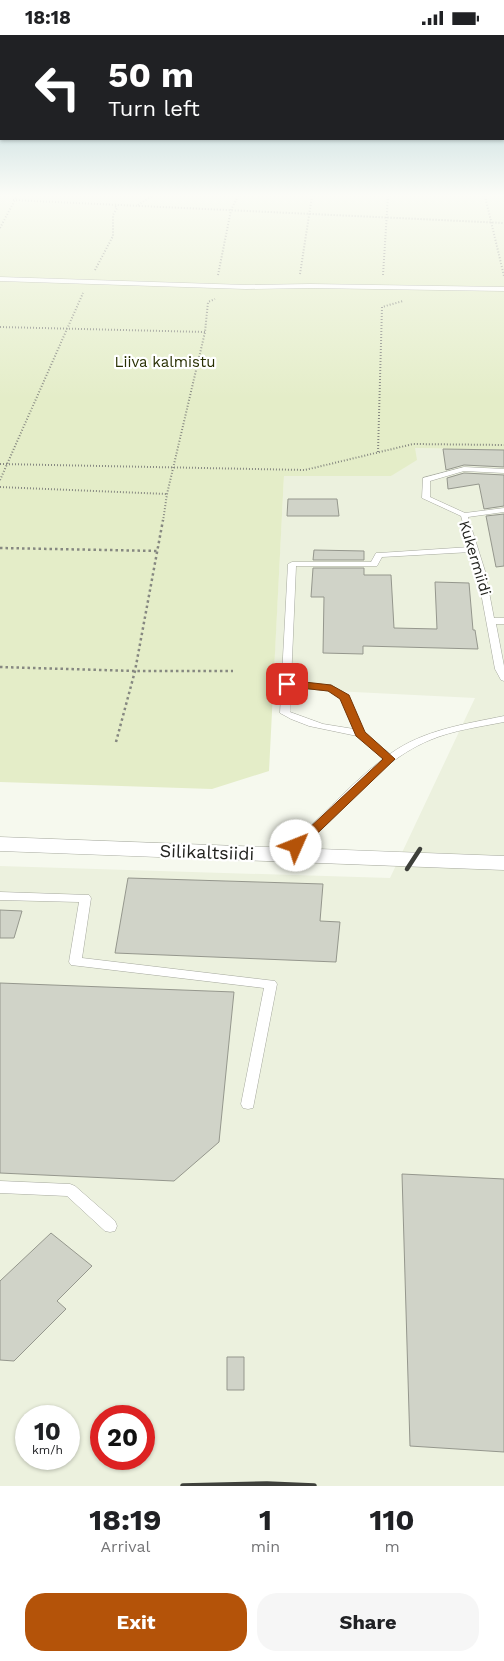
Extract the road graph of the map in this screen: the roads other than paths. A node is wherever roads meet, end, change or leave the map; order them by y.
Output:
1 (0, 279) edge
2 (504, 289) edge
3 (504, 471) edge
4 (504, 511) edge
5 (464, 515) junction
6 (474, 549) junction
7 (492, 621) junction
8 (504, 621) edge
9 (504, 678) edge
10 (287, 684) junction
11 (504, 719) edge
12 (360, 733) junction
13 (390, 759) junction
14 (0, 845) edge
15 (283, 855) junction
16 (504, 863) edge
17 (0, 896) edge
18 (248, 1104) dead end
19 (0, 1187) edge
20 (110, 1226) dead end

1 - 2 lane
3 - 5 lane, Kukermiidi
4 - 5 lane
5 - 6 lane, Kukermiidi
6 - 7 lane, Kukermiidi
6 - 10 lane
7 - 8 lane
7 - 9 lane, Kukermiidi
10 - 12 lane
10 - 12 lane
11 - 13 lane
12 - 13 lane
13 - 15 lane
14 - 15 street, Silikaltsiidi
15 - 16 street, Silikaltsiidi
17 - 18 lane
19 - 20 lane

